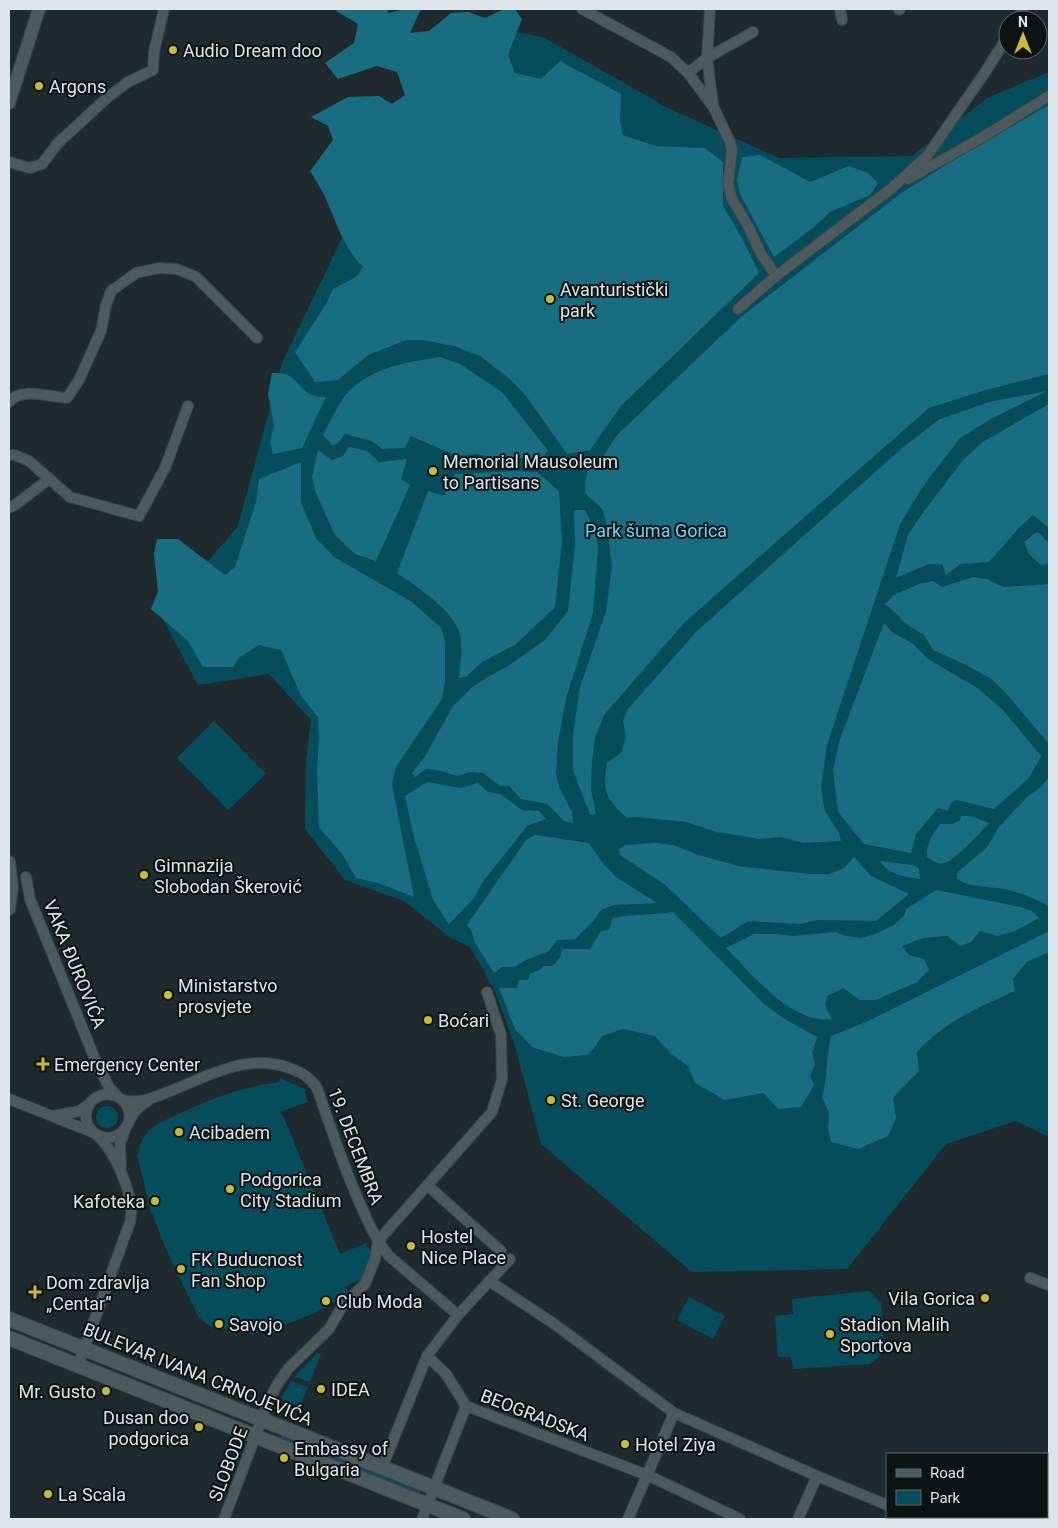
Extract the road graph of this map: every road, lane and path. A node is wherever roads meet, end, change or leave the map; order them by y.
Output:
1 (39, 9) edge
2 (164, 9) edge
3 (582, 9) edge
4 (710, 9) edge
5 (840, 9) edge
6 (842, 20) dead end
7 (753, 32) dead end
8 (998, 52) edge
9 (707, 58) junction
10 (688, 72) junction
11 (1049, 96) edge
12 (9, 103) edge
13 (714, 108) junction
14 (9, 162) edge
15 (892, 188) junction
16 (776, 276) junction
17 (738, 309) dead end
18 (257, 338) dead end
19 (9, 402) edge
20 (188, 406) dead end
21 (9, 455) edge
22 (49, 479) junction
23 (9, 508) edge
24 (9, 862) edge
25 (26, 877) dead end
26 (9, 909) edge
27 (488, 992) dead end
28 (97, 1064) junction
29 (154, 1098) junction
30 (121, 1099) junction
31 (9, 1100) edge
32 (93, 1101) junction
33 (54, 1116) junction
34 (128, 1126) junction
35 (95, 1134) junction
36 (122, 1176) junction
37 (427, 1185) junction
38 (378, 1241) junction
39 (501, 1251) dead end
40 (510, 1259) dead end
41 (1030, 1278) dead end
42 (489, 1281) junction
43 (1049, 1285) edge
44 (458, 1315) junction
45 (9, 1319) edge
46 (9, 1338) edge
47 (84, 1349) junction
48 (427, 1356) junction
49 (78, 1365) junction
50 (466, 1406) junction
51 (674, 1413) junction
52 (262, 1420) junction
53 (256, 1436) junction
54 (382, 1468) junction
55 (647, 1475) junction
56 (816, 1476) junction
57 (434, 1488) junction
58 (428, 1505) junction
59 (886, 1505) edge
60 (224, 1519) edge
61 (422, 1519) edge
62 (464, 1519) edge
63 (512, 1519) edge
64 (628, 1519) edge
65 (740, 1519) edge
66 (798, 1519) edge

1 - 12 street
2 - 14 street
3 - 10 street
4 - 9 street
5 - 6 street
7 - 9 street
8 - 15 street
9 - 10 street
9 - 13 street
10 - 13 street
11 - 15 street
13 - 16 street
15 - 16 street
16 - 17 street
18 - 19 street
20 - 22 street
21 - 22 street
22 - 23 street
24 - 26 street
25 - 28 street, VAKA ĐUROVIĆA
27 - 37 street, 19. DECEMBRA
28 - 30 street
28 - 32 street
29 - 30 street, 19. DECEMBRA
29 - 34 street, 19. DECEMBRA
29 - 38 street, 19. DECEMBRA
30 - 32 street
30 - 34 street
31 - 33 street
32 - 33 street
32 - 35 street
33 - 35 street
34 - 35 street
34 - 36 street
35 - 36 street
36 - 47 street
37 - 38 street, 19. DECEMBRA
37 - 39 street
38 - 44 street, 19. DECEMBRA
38 - 52 street, 19. DECEMBRA
40 - 42 street
41 - 43 street
42 - 44 street
42 - 51 street
44 - 48 street
45 - 47 main road, BULEVAR IVANA CRNOJEVIĆA
46 - 49 main road, BULEVAR IVANA CRNOJEVIĆA
47 - 49 street
47 - 52 main road, BULEVAR IVANA CRNOJEVIĆA
48 - 50 street
48 - 54 street
49 - 53 main road, BULEVAR IVANA CRNOJEVIĆA
50 - 55 street, BEOGRADSKA
50 - 57 street, BEOGRADSKA
51 - 55 street
51 - 56 street
52 - 53 street, SLOBODE
52 - 54 main road, BULEVAR IVANA CRNOJEVIĆA
53 - 58 main road, BULEVAR IVANA CRNOJEVIĆA
53 - 60 street, SLOBODE
54 - 57 main road, BULEVAR IVANA CRNOJEVIĆA
55 - 64 street
55 - 65 street, BEOGRADSKA
56 - 59 street
56 - 66 street
57 - 58 street, BEOGRADSKA
57 - 63 main road, BULEVAR IVANA CRNOJEVIĆA
58 - 61 street, BEOGRADSKA
58 - 62 main road, BULEVAR IVANA CRNOJEVIĆA

